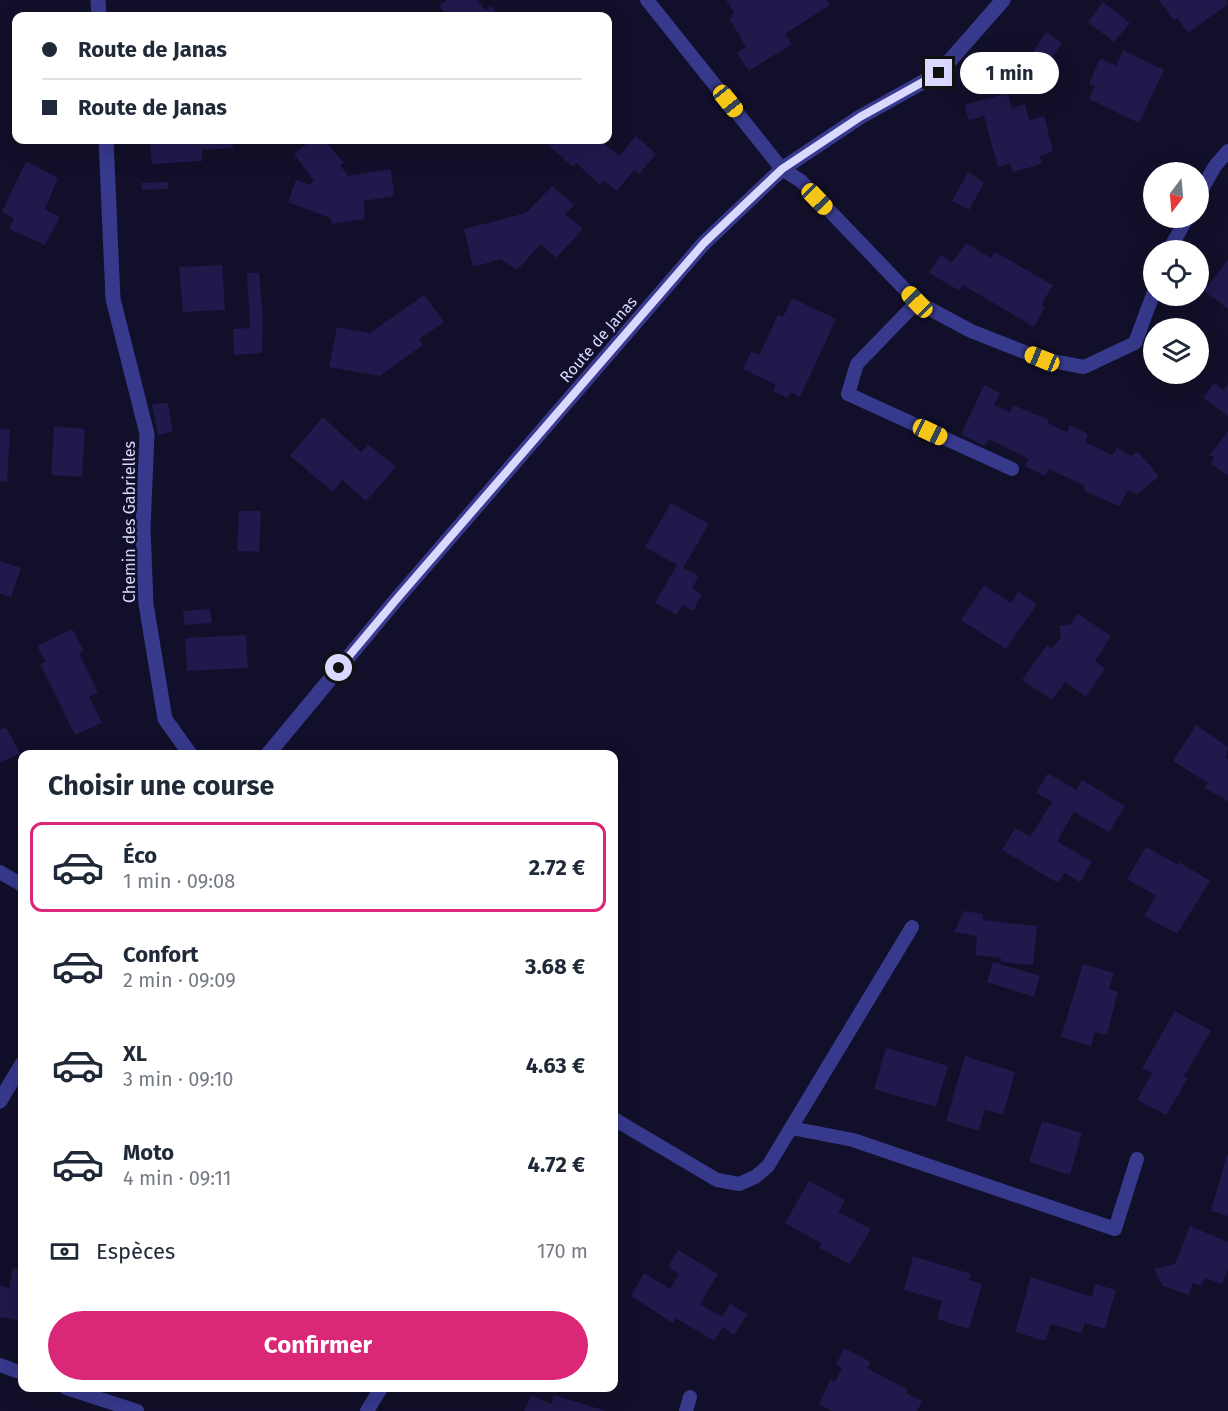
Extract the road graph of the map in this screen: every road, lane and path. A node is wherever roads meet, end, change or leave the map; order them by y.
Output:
1 (647, 0) edge
2 (1003, 0) edge
3 (106, 144) edge
4 (1228, 150) edge
5 (782, 169) junction
6 (1209, 177) edge
7 (917, 302) junction
8 (1149, 306) edge
9 (1012, 470) dead end
10 (187, 750) edge
11 (271, 750) edge
12 (0, 872) edge
13 (18, 883) edge
14 (912, 927) dead end
15 (18, 1071) edge
16 (0, 1101) edge
17 (618, 1121) edge
18 (791, 1128) junction
19 (1137, 1159) dead end
20 (0, 1365) edge
21 (18, 1372) edge
22 (78, 1392) edge
23 (379, 1392) edge
24 (690, 1397) dead end
25 (136, 1411) edge
26 (367, 1411) edge
27 (686, 1411) edge

1 - 5 lane
2 - 5 street, Route de Janas
3 - 10 street, Chemin des Gabrielles
4 - 6 lane
5 - 7 lane
5 - 11 street, Route de Janas
7 - 8 lane
7 - 9 lane
12 - 13 lane
14 - 18 lane
15 - 16 street
17 - 18 lane
18 - 19 lane
20 - 21 lane
22 - 25 lane
23 - 26 lane
24 - 27 lane

